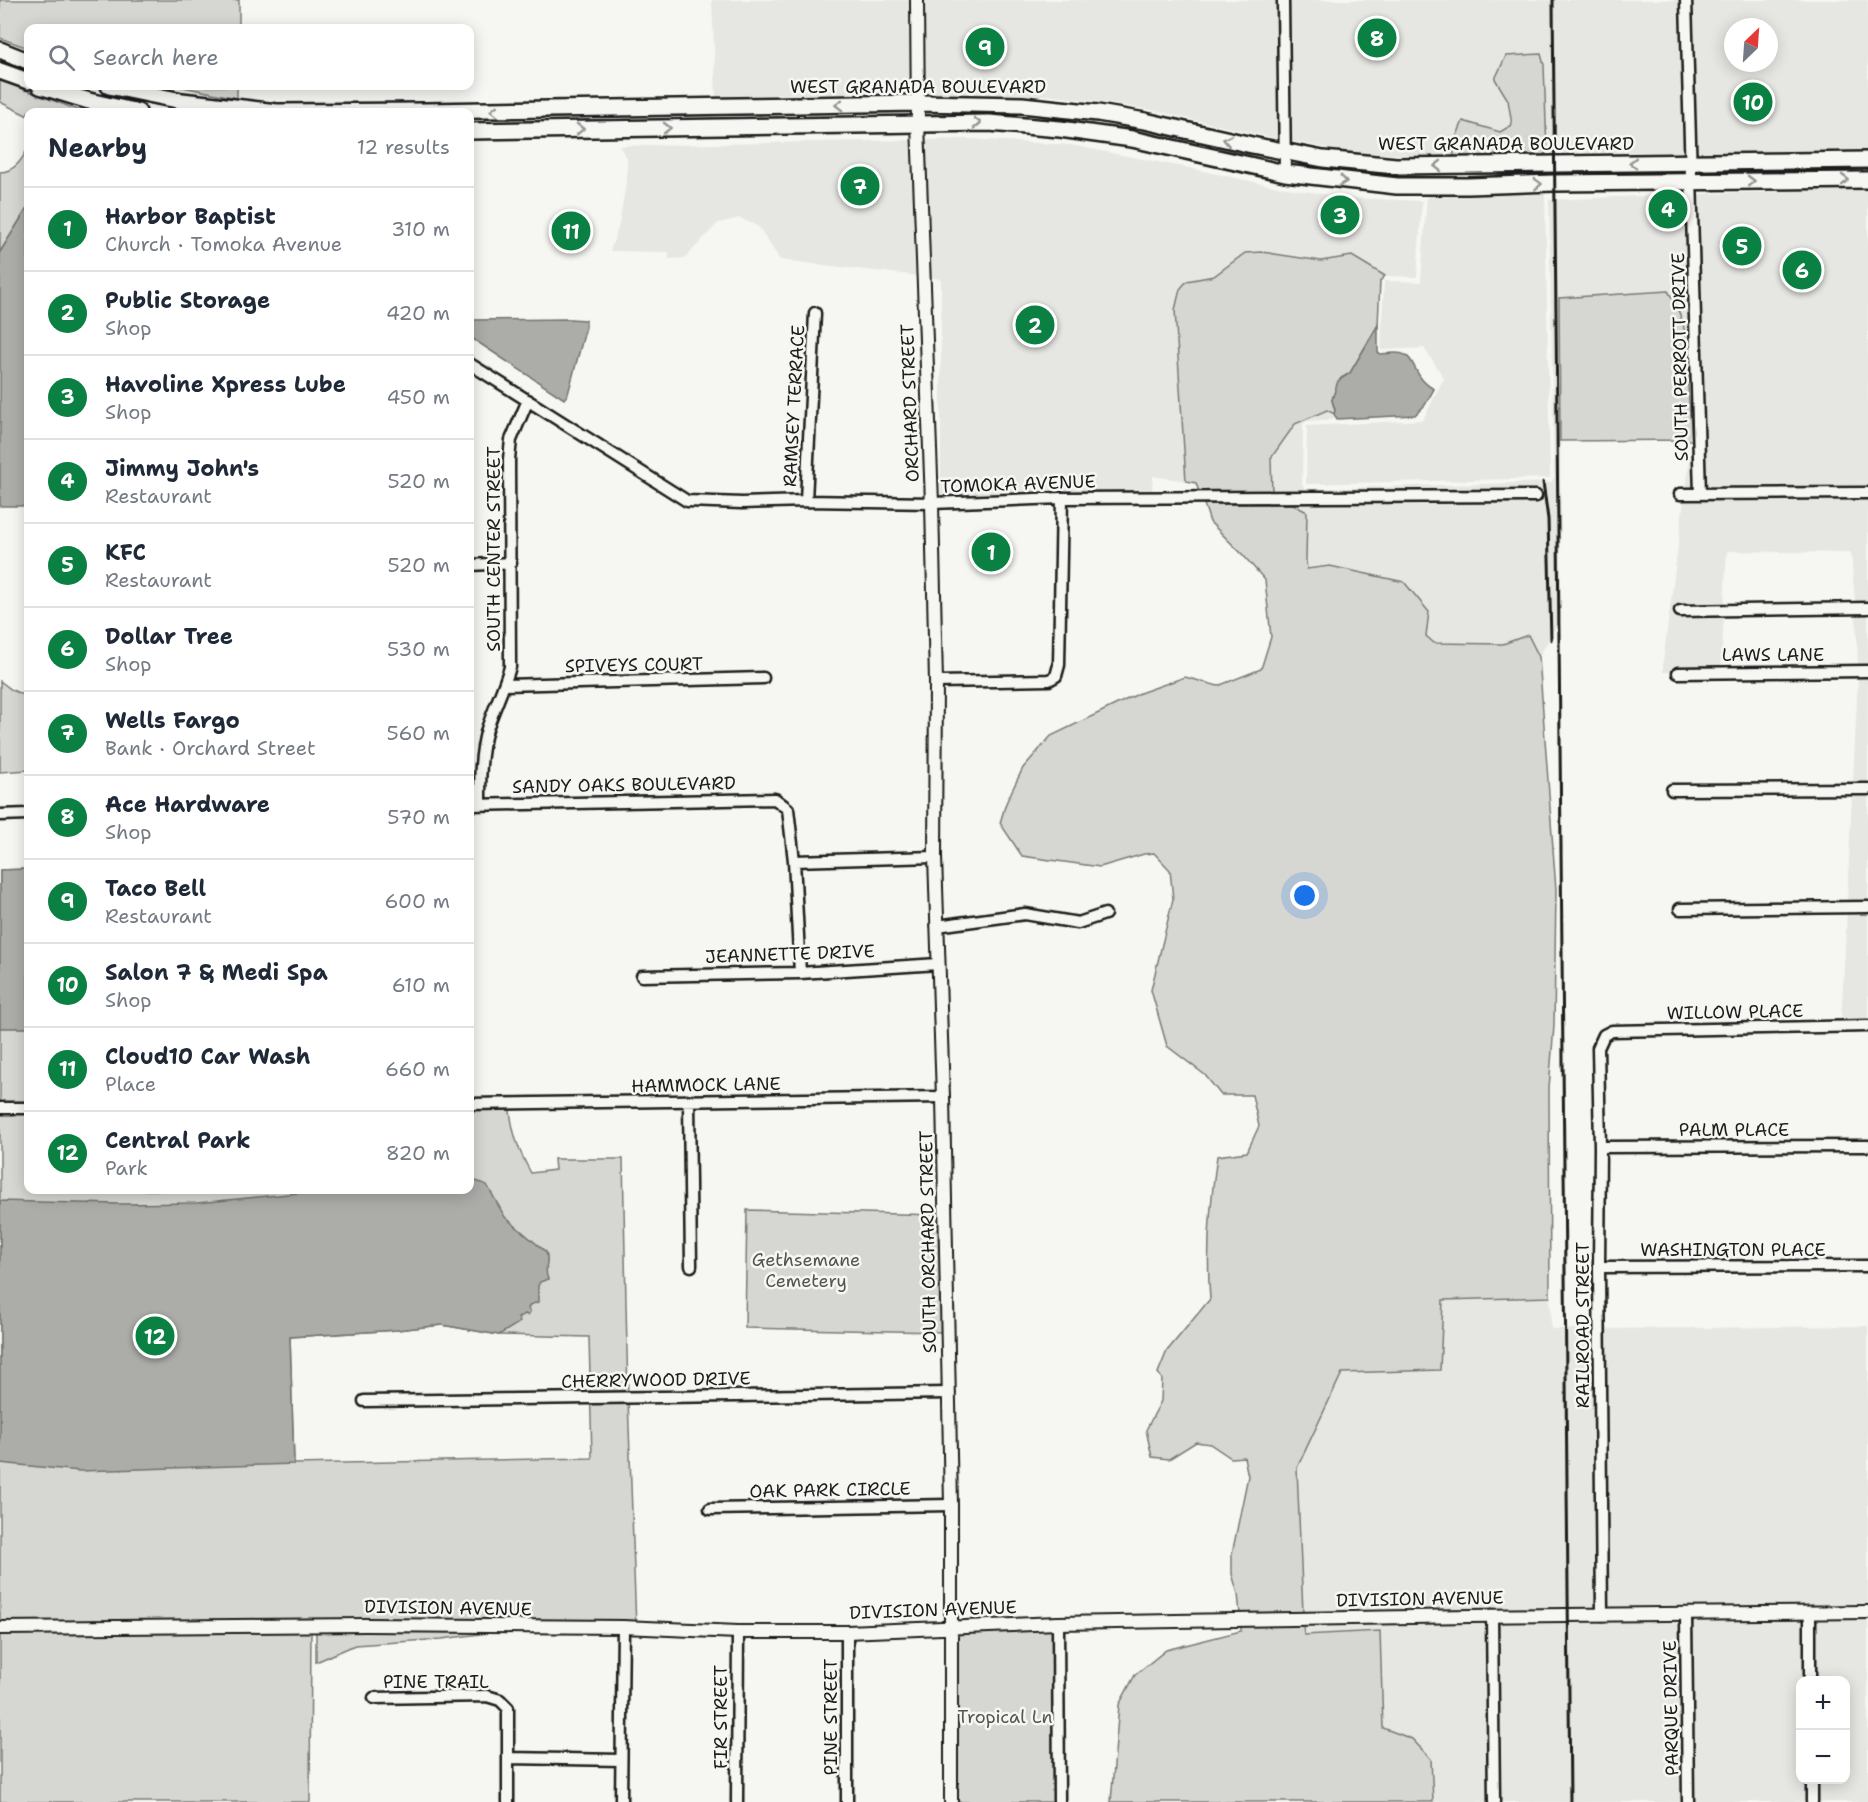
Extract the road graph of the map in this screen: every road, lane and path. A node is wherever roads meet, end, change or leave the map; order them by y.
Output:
1 (917, 0) edge
2 (1283, 0) edge
3 (1686, 0) edge
4 (0, 50) edge
5 (24, 59) edge
6 (0, 71) edge
7 (24, 80) edge
8 (53, 90) edge
9 (128, 90) edge
10 (918, 103) junction
11 (120, 108) edge
12 (215, 108) edge
13 (607, 109) junction
14 (474, 110) edge
15 (1145, 121) junction
16 (918, 124) junction
17 (608, 129) junction
18 (474, 131) edge
19 (1101, 134) junction
20 (1285, 152) junction
21 (1868, 160) edge
22 (1692, 162) junction
23 (1467, 166) junction
24 (1285, 173) junction
25 (1868, 180) edge
26 (1692, 182) junction
27 (1468, 186) junction
28 (815, 313) dead end
29 (474, 366) edge
30 (528, 400) junction
31 (1868, 493) edge
32 (1680, 495) dead end
33 (1700, 495) junction
34 (1536, 496) dead end
35 (1062, 498) junction
36 (806, 501) junction
37 (932, 503) junction
38 (511, 563) junction
39 (474, 564) edge
40 (1868, 608) edge
41 (1680, 610) dead end
42 (1868, 671) edge
43 (1678, 672) dead end
44 (763, 678) dead end
45 (936, 682) junction
46 (505, 685) junction
47 (1868, 789) edge
48 (1672, 790) dead end
49 (475, 805) edge
50 (24, 814) edge
51 (0, 815) edge
52 (935, 857) junction
53 (794, 861) junction
54 (1868, 907) edge
55 (1680, 909) dead end
56 (1106, 914) dead end
57 (937, 926) junction
58 (938, 964) junction
59 (800, 973) junction
60 (642, 976) dead end
61 (1868, 1026) edge
62 (1604, 1035) joint
63 (943, 1097) junction
64 (688, 1102) junction
65 (474, 1104) edge
66 (0, 1108) edge
67 (24, 1108) edge
68 (1868, 1146) edge
69 (1600, 1147) junction
70 (691, 1266) dead end
71 (1868, 1266) edge
72 (1599, 1268) junction
73 (949, 1393) junction
74 (364, 1401) dead end
75 (951, 1505) junction
76 (710, 1509) dead end
77 (1868, 1612) edge
78 (1810, 1613) junction
79 (1686, 1614) junction
80 (1492, 1615) junction
81 (1602, 1616) junction
82 (1058, 1623) junction
83 (951, 1626) junction
84 (622, 1627) junction
85 (0, 1628) edge
86 (738, 1632) junction
87 (848, 1632) junction
88 (1810, 1676) edge
89 (374, 1698) dead end
90 (509, 1758) junction
91 (621, 1760) junction
92 (1812, 1784) edge
93 (508, 1802) edge
94 (621, 1802) edge
95 (737, 1802) edge
96 (847, 1802) edge
97 (951, 1802) edge
98 (1059, 1802) edge
99 (1494, 1802) edge
100 (1688, 1802) edge
101 (1812, 1802) edge

1 - 10 street, ORCHARD STREET
2 - 20 street
3 - 22 street, SOUTH PERROTT DRIVE
4 - 5 main road
6 - 7 main road
8 - 11 main road
9 - 12 main road, WEST GRANADA BOULEVARD
10 -> 13 main road, WEST GRANADA BOULEVARD
10 - 15 main road, WEST GRANADA BOULEVARD
10 - 16 street, ORCHARD STREET
13 -> 14 main road, WEST GRANADA BOULEVARD
13 - 17 street
15 - 19 main road
20 -> 15 main road, WEST GRANADA BOULEVARD
17 -> 16 main road, WEST GRANADA BOULEVARD
16 -> 19 main road, WEST GRANADA BOULEVARD
16 - 37 street, ORCHARD STREET
18 -> 17 main road, WEST GRANADA BOULEVARD
19 - 24 main road, WEST GRANADA BOULEVARD
23 -> 20 main road, WEST GRANADA BOULEVARD
20 - 24 street
21 - 22 main road, WEST GRANADA BOULEVARD
22 -> 23 main road, WEST GRANADA BOULEVARD
22 - 26 street, SOUTH PERROTT DRIVE
23 - 27 street
24 -> 27 main road, WEST GRANADA BOULEVARD
26 -> 25 main road, WEST GRANADA BOULEVARD
27 -> 26 main road, WEST GRANADA BOULEVARD
26 - 33 street, SOUTH PERROTT DRIVE
28 - 36 street, RAMSEY TERRACE
29 - 30 street, TOMOKA AVENUE
30 - 36 street, TOMOKA AVENUE
30 - 38 street, SOUTH CENTER STREET
31 - 33 street
32 - 33 street
34 - 35 street, TOMOKA AVENUE
35 - 37 street, TOMOKA AVENUE
35 - 45 street
36 - 37 street, TOMOKA AVENUE
37 - 45 street, ORCHARD STREET
38 - 39 street
38 - 46 street, SOUTH CENTER STREET
40 - 41 street
42 - 43 street, LAWS LANE
44 - 46 street, SPIVEYS COURT
45 - 52 street, SOUTH ORCHARD STREET
46 - 49 street, SOUTH CENTER STREET
47 - 48 street
49 - 53 street, SANDY OAKS BOULEVARD
50 - 51 street
52 - 53 street
52 - 57 street, SOUTH ORCHARD STREET
53 - 59 street
54 - 55 street
56 - 57 street
57 - 58 street, SOUTH ORCHARD STREET
58 - 59 street, JEANNETTE DRIVE
58 - 63 street, SOUTH ORCHARD STREET
59 - 60 street, JEANNETTE DRIVE
61 - 62 street, WILLOW PLACE
62 - 69 street, RAILROAD STREET
63 - 64 street, HAMMOCK LANE
63 - 73 street, SOUTH ORCHARD STREET
64 - 65 street, HAMMOCK LANE
64 - 70 street
66 - 67 street
68 - 69 street, PALM PLACE
69 - 72 street, RAILROAD STREET
71 - 72 street, WASHINGTON PLACE
72 - 81 street, RAILROAD STREET
73 - 74 street, CHERRYWOOD DRIVE
73 - 75 street, SOUTH ORCHARD STREET
75 - 76 street, OAK PARK CIRCLE
75 - 83 street, SOUTH ORCHARD STREET
77 - 78 street, DIVISION AVENUE
78 - 79 street, DIVISION AVENUE
78 - 88 street
79 - 81 street, DIVISION AVENUE
79 - 100 street, PARQUE DRIVE
80 - 81 street, DIVISION AVENUE
80 - 82 street, DIVISION AVENUE
80 - 99 street
82 - 83 street, DIVISION AVENUE
82 - 98 street
83 - 87 street, DIVISION AVENUE
83 - 97 street, SOUTH ORCHARD STREET
84 - 85 street, DIVISION AVENUE
84 - 86 street, DIVISION AVENUE
84 - 91 street
86 - 87 street, DIVISION AVENUE
86 - 95 street, FIR STREET
87 - 96 street, PINE STREET
89 - 90 street, PINE TRAIL
90 - 91 street
90 - 93 street, PINE TRAIL
91 - 94 street
92 - 101 street

